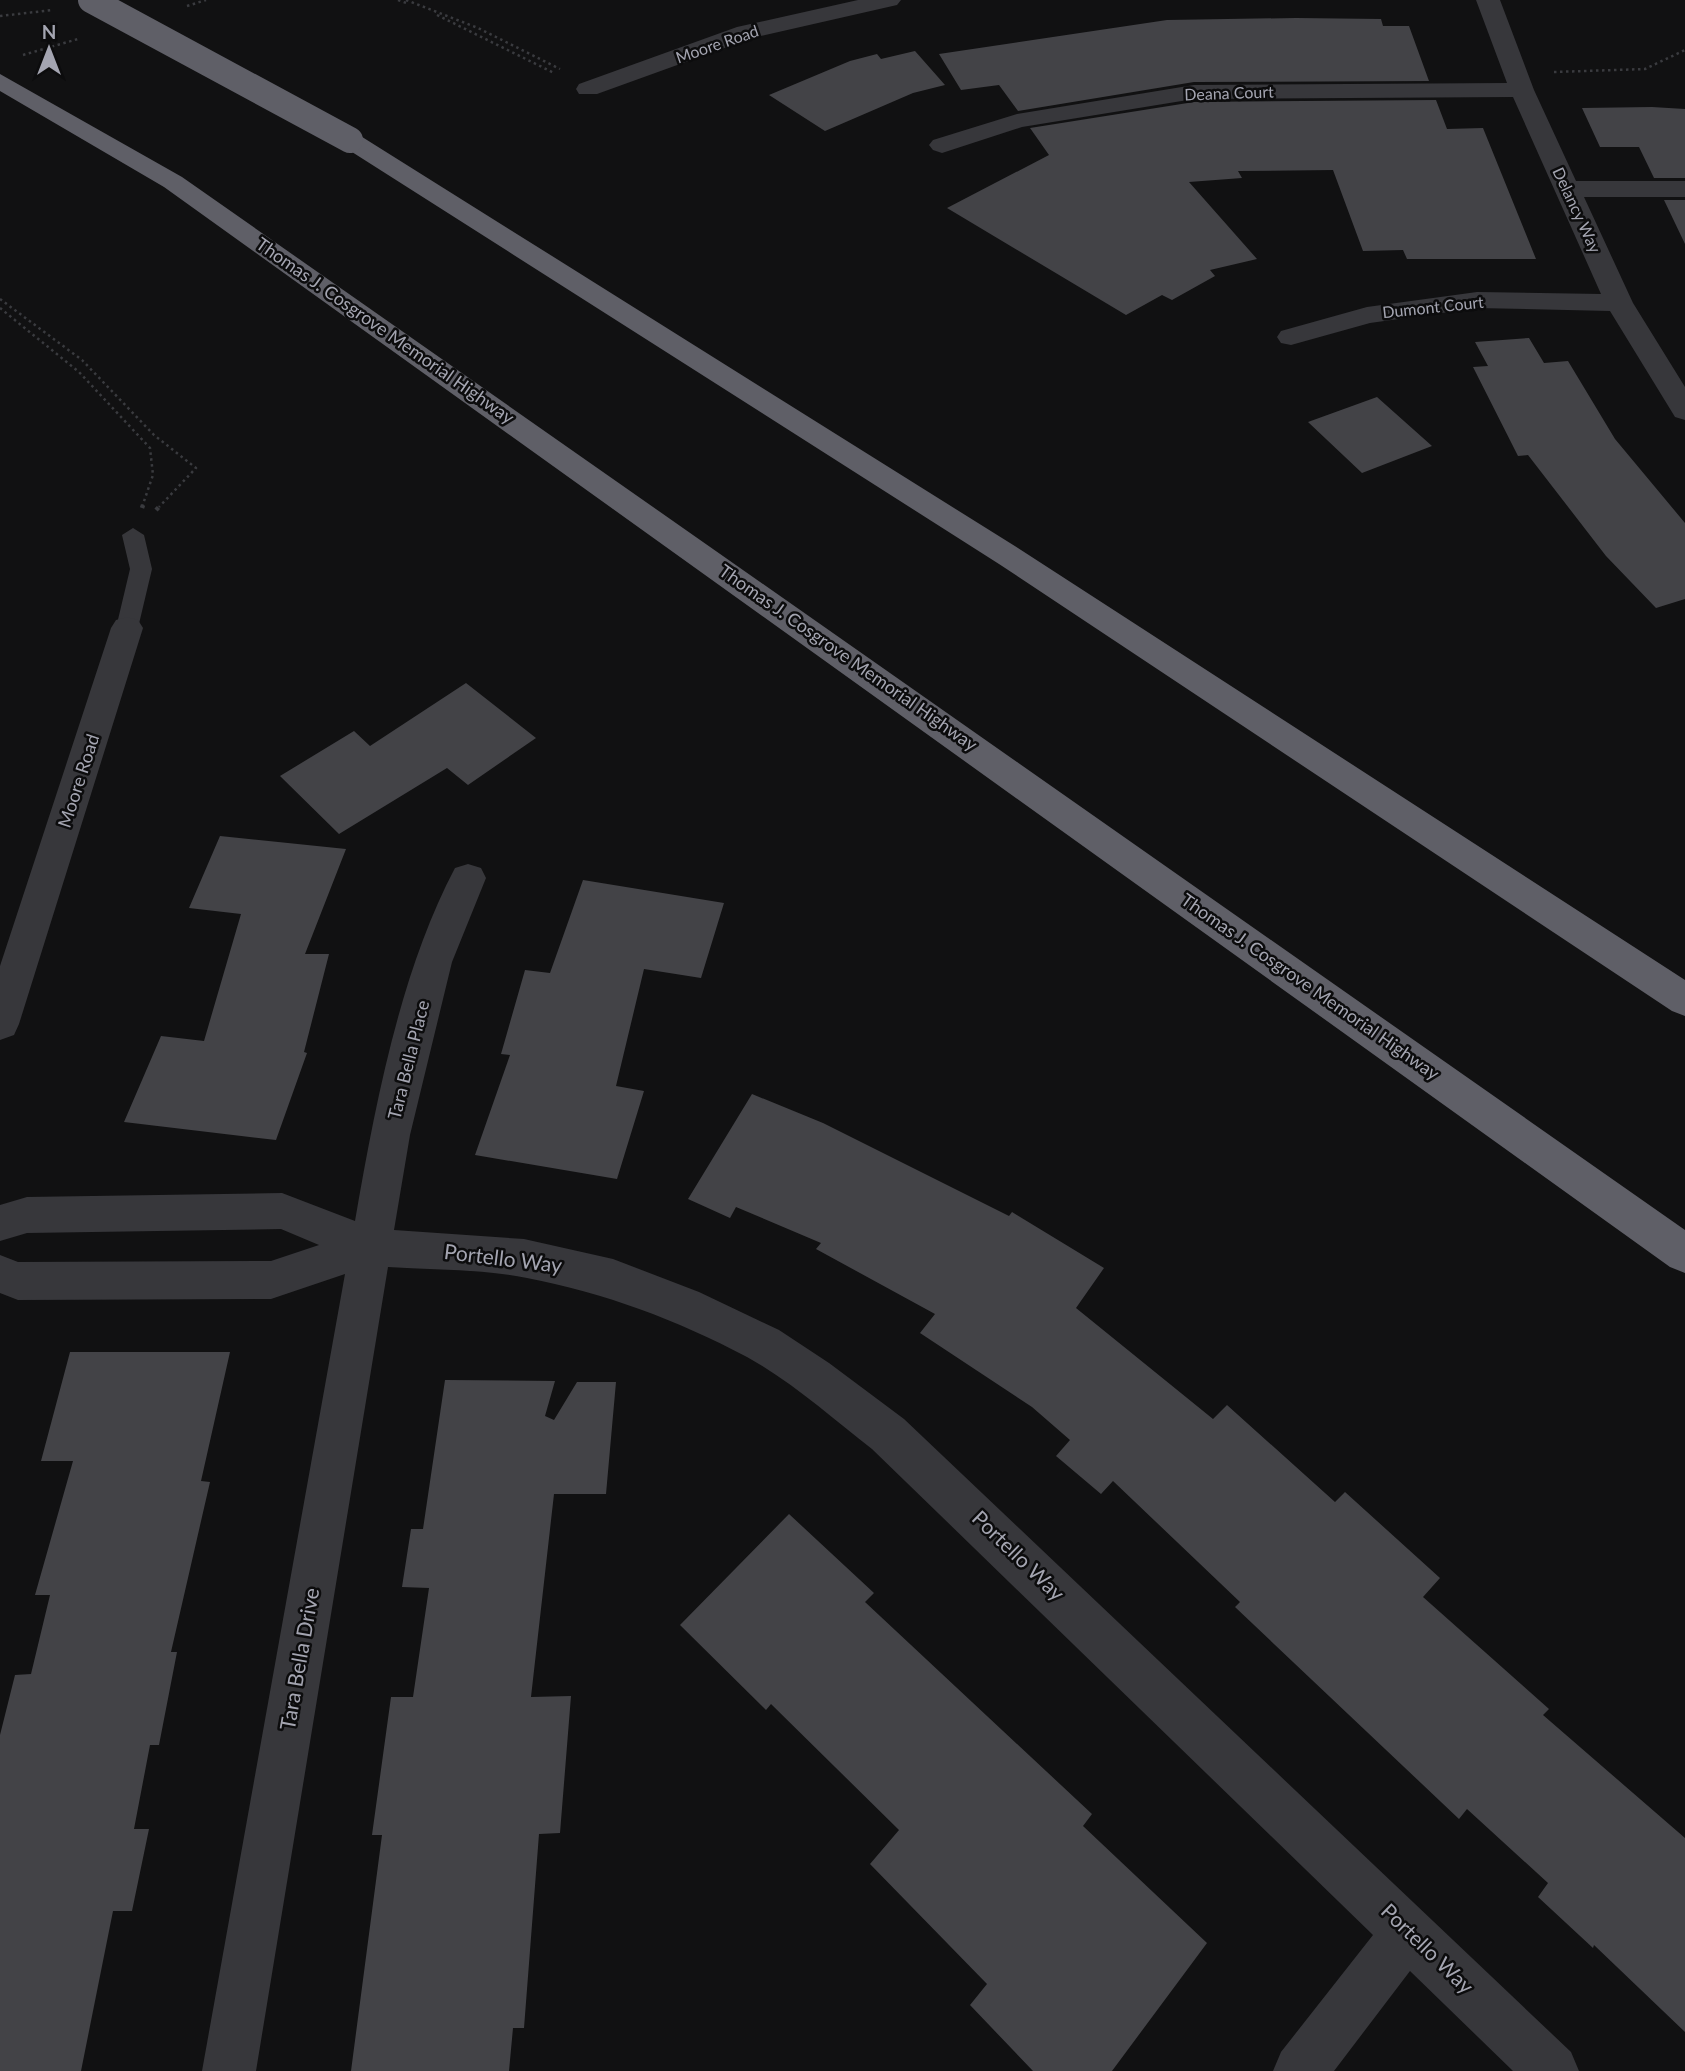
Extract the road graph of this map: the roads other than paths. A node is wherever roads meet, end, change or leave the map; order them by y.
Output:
1 (91, 0) edge
2 (889, 0) edge
3 (1488, 0) edge
4 (0, 81) edge
5 (588, 89) dead end
6 (1522, 90) junction
7 (942, 145) dead end
8 (1568, 189) junction
9 (1685, 189) edge
10 (1619, 303) junction
11 (1292, 337) dead end
12 (1685, 411) edge
13 (133, 535) road end
14 (127, 628) joint
15 (468, 878) dead end
16 (1685, 1000) edge
17 (0, 1024) edge
18 (0, 1223) edge
19 (371, 1247) junction
20 (1685, 1254) edge
21 (0, 1274) edge
22 (1408, 1931) junction
23 (229, 2071) edge
24 (1300, 2071) edge
25 (1552, 2071) edge

1 - 16 highway, bridge
2 - 5 street, Moore Road
3 - 6 street, Delancy Way
4 - 20 highway, Thomas J. Cosgrove Memorial Highway
6 - 7 street, Deana Court
6 - 8 street, Delancy Way
8 - 9 street
8 - 10 street, Delancy Way
10 - 11 street, Dumont Court
10 - 12 street, Delancy Way
13 - 14 lane, Moore Road
14 - 17 street, Moore Road
15 - 19 street, Tara Bella Place
18 - 19 street, Portello Way
19 - 21 street, Portello Way
19 - 22 street, Portello Way
19 - 23 street, Tara Bella Drive
22 - 24 street
22 - 25 street, Portello Way

